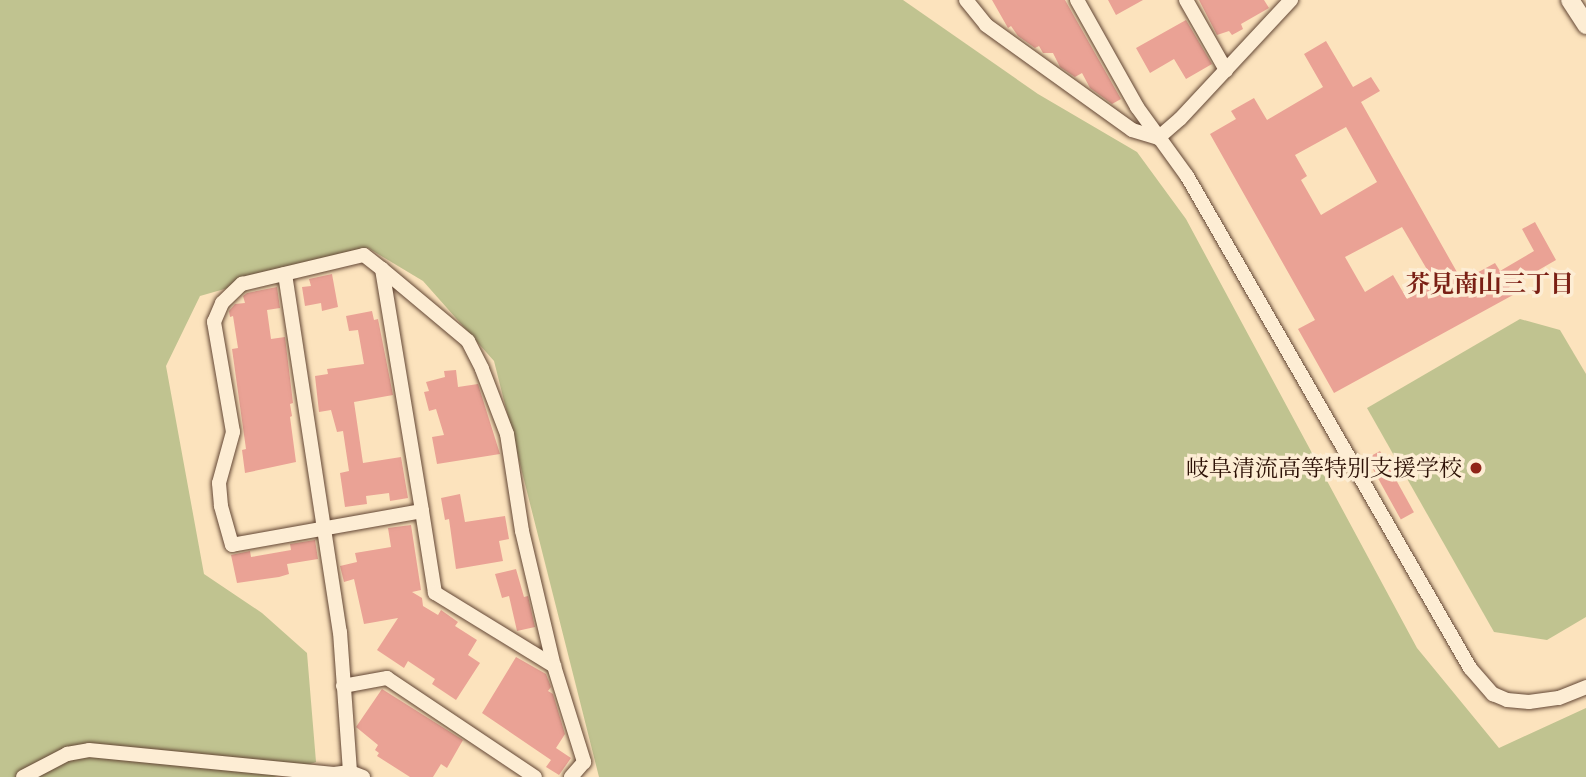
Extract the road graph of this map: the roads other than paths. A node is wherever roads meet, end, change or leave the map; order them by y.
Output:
1 (1077, 0) edge
2 (1186, 0) edge
3 (1290, 0) edge
4 (1570, 0) edge
5 (965, 2) edge
6 (1586, 25) edge
7 (1226, 70) junction
8 (1158, 138) junction
9 (382, 268) junction
10 (285, 274) junction
11 (422, 511) junction
12 (325, 527) junction
13 (554, 666) junction
14 (343, 686) junction
15 (1586, 687) edge
16 (356, 775) edge
17 (23, 777) edge
18 (535, 777) edge
19 (570, 777) edge

1 - 8 street
2 - 7 street
3 - 7 street
4 - 6 street
5 - 8 street
7 - 8 street
8 - 15 street
9 - 10 street
9 - 11 street
9 - 13 street
10 - 12 street
10 - 12 street
11 - 12 street
11 - 13 street
12 - 14 street
13 - 19 street
14 - 16 street
14 - 18 street
16 - 17 street

